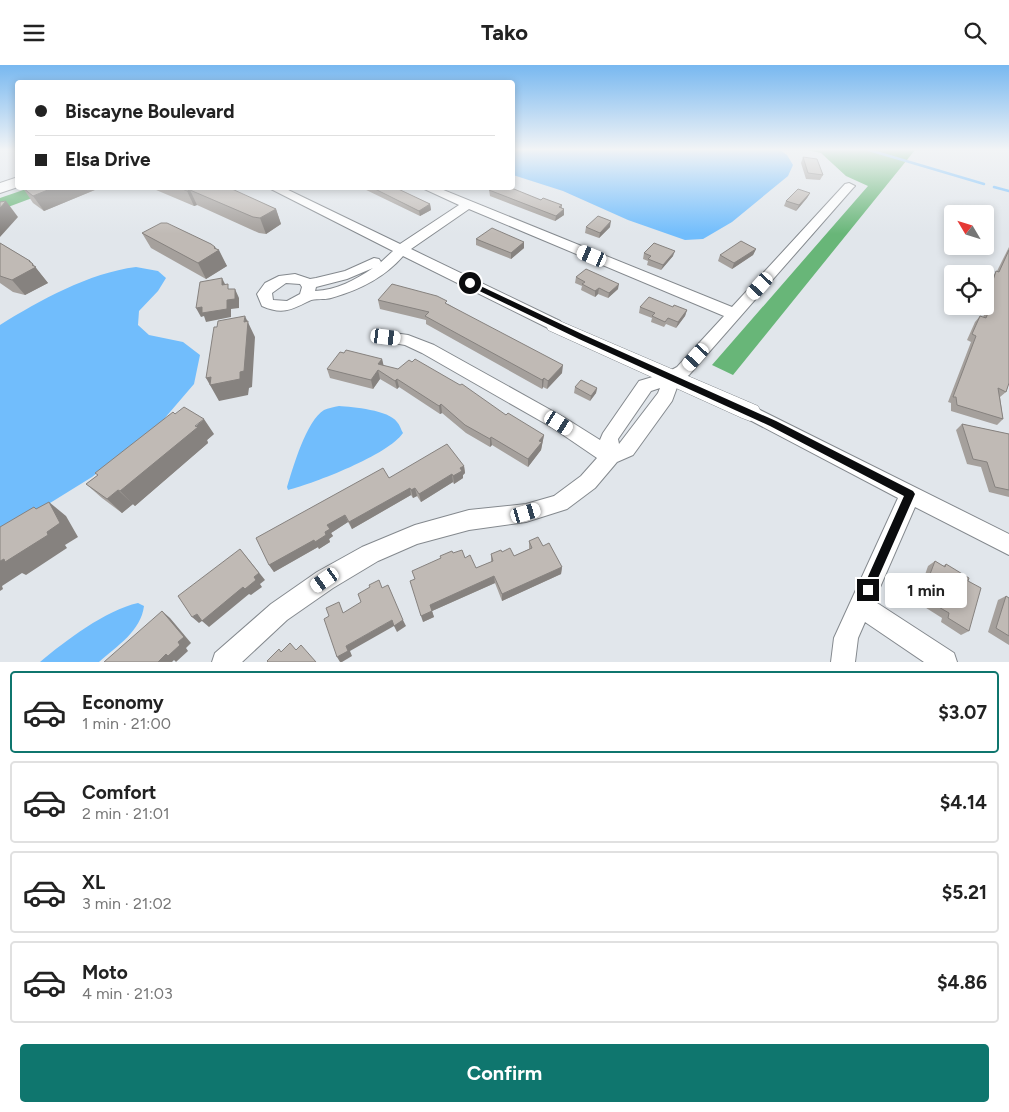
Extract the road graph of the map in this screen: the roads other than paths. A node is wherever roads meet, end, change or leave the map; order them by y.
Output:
1 (15, 183) edge
2 (849, 186) dead end
3 (0, 188) edge
4 (278, 190) edge
5 (432, 190) edge
6 (467, 205) junction
7 (401, 250) junction
8 (307, 290) dead end
9 (734, 314) junction
10 (555, 325) joint
11 (386, 337) dead end
12 (672, 378) junction
13 (750, 413) joint
14 (610, 456) junction
15 (910, 494) junction
16 (1009, 545) edge
17 (861, 606) junction
18 (224, 662) edge
19 (843, 662) edge
20 (946, 662) edge

1 - 3 highway
2 - 9 street
4 - 7 street
5 - 6 street
6 - 7 street
6 - 9 street
7 - 8 street
7 - 10 street
9 - 12 street
10 - 12 main road
11 - 14 street
12 - 13 main road
12 - 14 street
13 - 15 street
14 - 18 street
15 - 16 street
15 - 17 street
17 - 19 street
17 - 20 street

